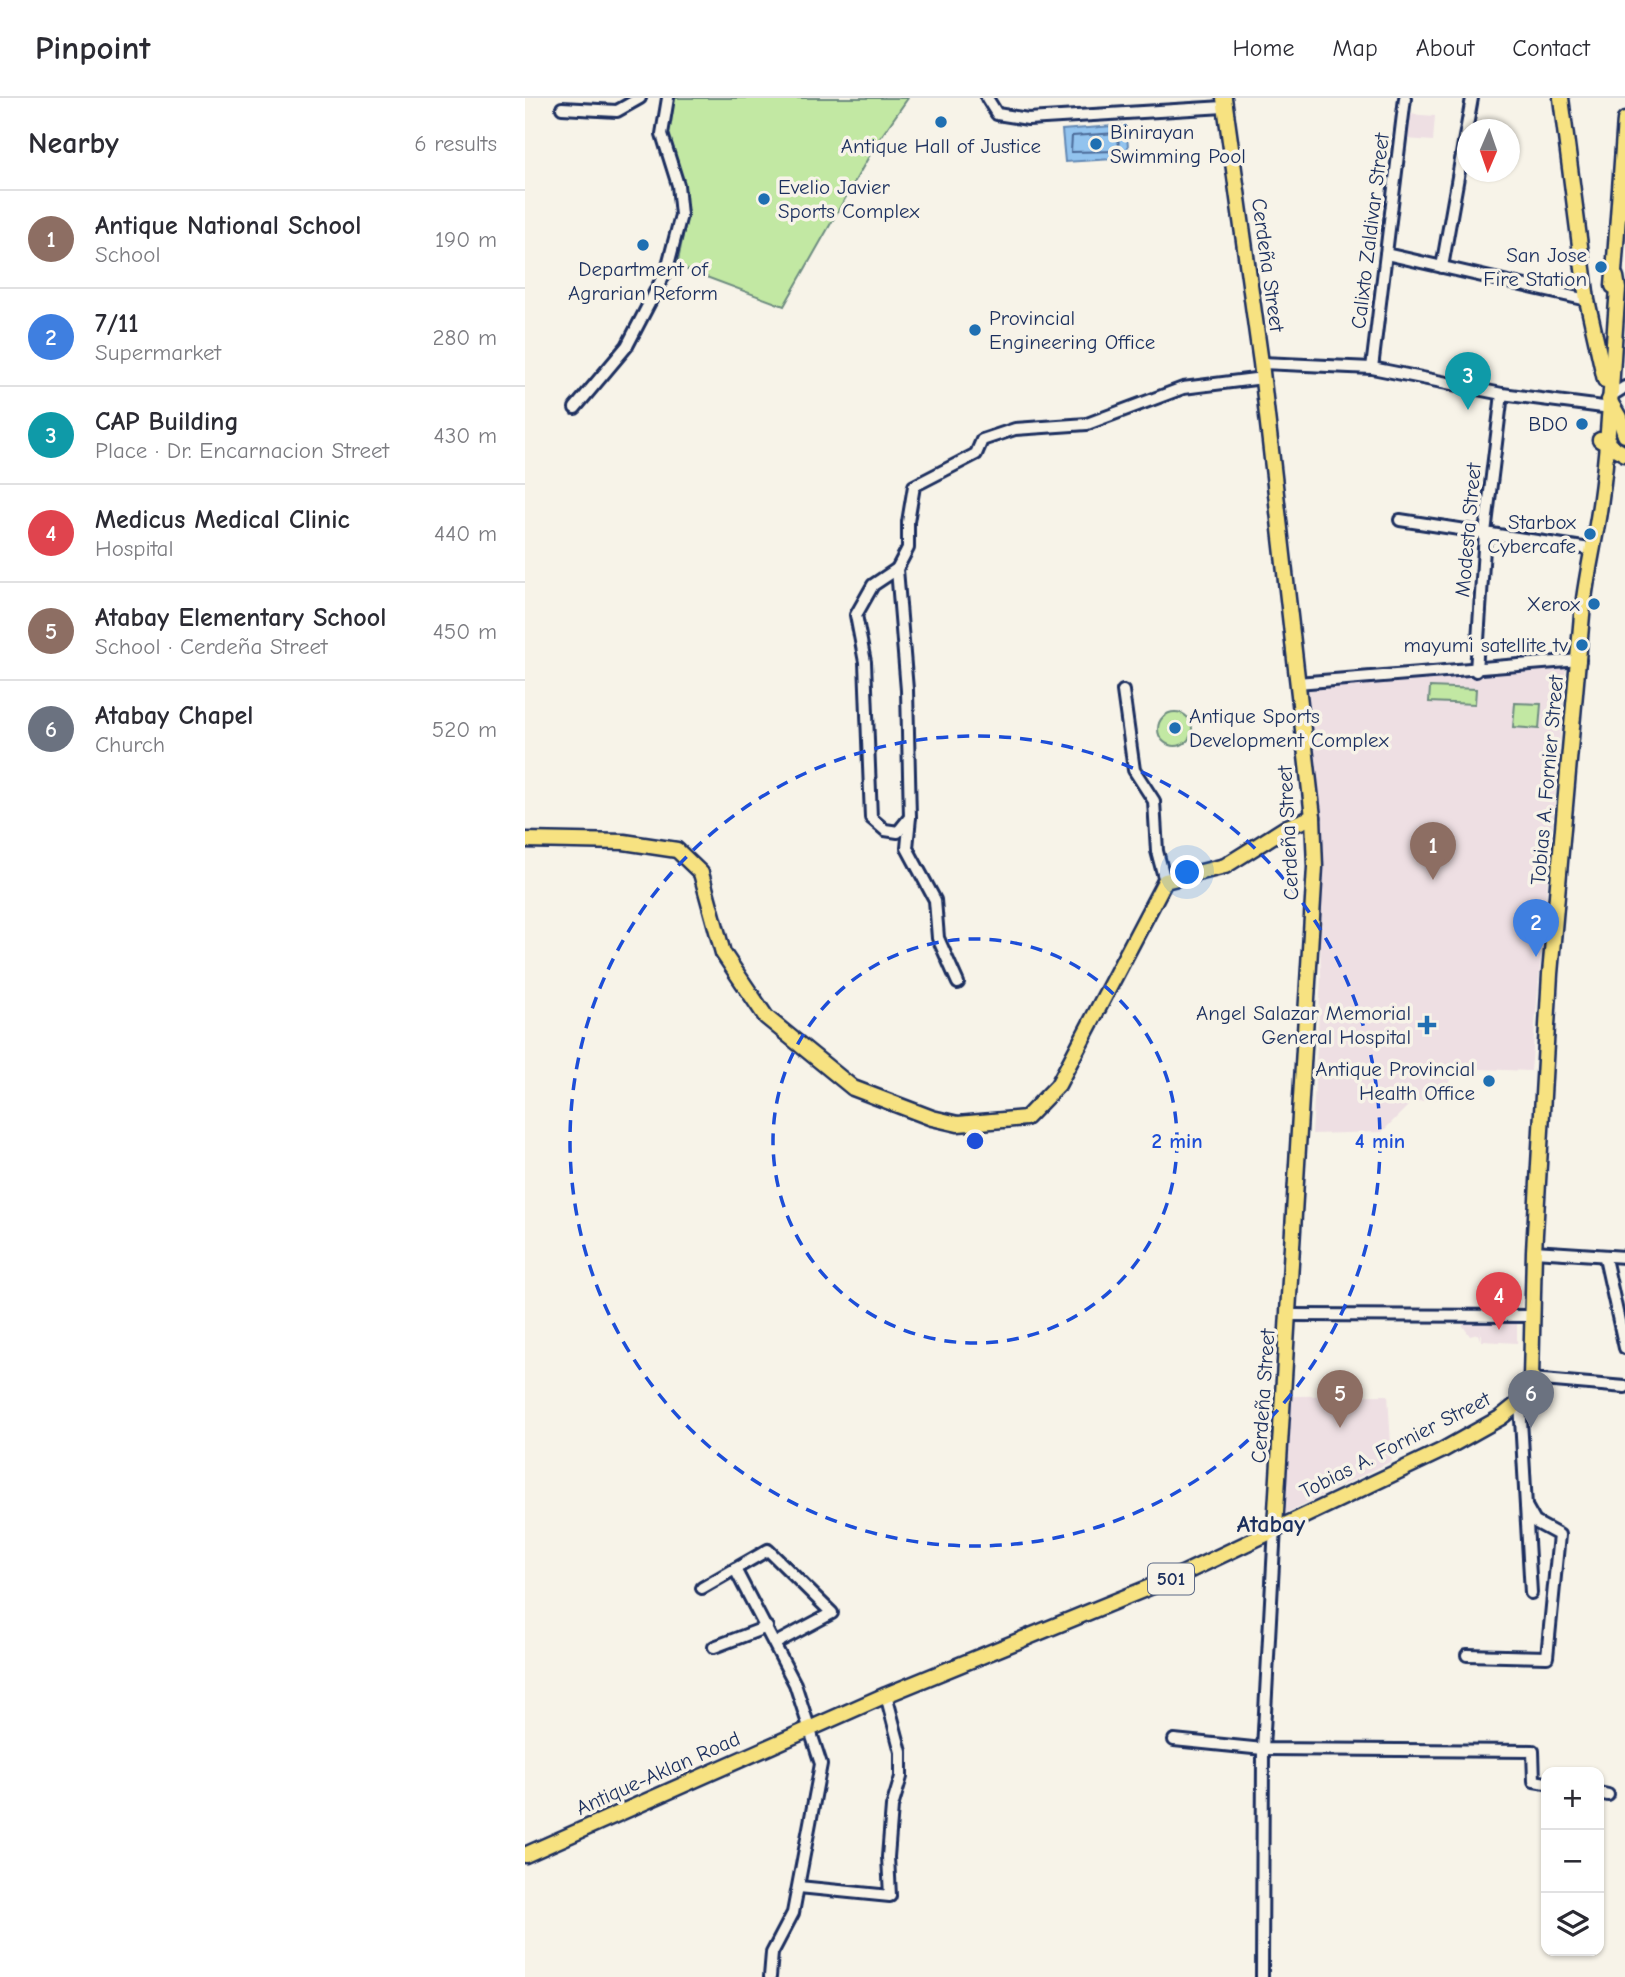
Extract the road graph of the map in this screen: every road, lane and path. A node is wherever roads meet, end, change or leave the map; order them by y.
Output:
1 (640, 98) edge
2 (668, 98) edge
3 (987, 98) edge
4 (1405, 98) edge
5 (1472, 98) edge
6 (1561, 98) edge
7 (1224, 102) edge
8 (562, 108) dead end
9 (1625, 120) edge
10 (1386, 254) junction
11 (1442, 267) junction
12 (1616, 277) junction
13 (1587, 300) junction
14 (1373, 368) junction
15 (1262, 371) junction
16 (1605, 380) junction
17 (1625, 387) edge
18 (1502, 394) junction
19 (1607, 401) junction
20 (575, 408) dead end
21 (1625, 435) edge
22 (1602, 441) junction
23 (1625, 454) edge
24 (1400, 520) dead end
25 (1485, 533) junction
26 (1590, 549) junction
27 (897, 569) junction
28 (1580, 660) junction
29 (1476, 671) junction
30 (1297, 683) junction
31 (1123, 691) dead end
32 (910, 817) junction
33 (1313, 817) junction
34 (525, 841) edge
35 (1165, 881) junction
36 (958, 983) dead end
37 (1534, 1251) junction
38 (1625, 1257) edge
39 (1605, 1258) junction
40 (1290, 1315) junction
41 (1532, 1316) junction
42 (1625, 1348) edge
43 (1531, 1379) junction
44 (1625, 1387) edge
45 (1520, 1402) junction
46 (1526, 1506) junction
47 (1275, 1527) junction
48 (735, 1569) junction
49 (702, 1588) dead end
50 (1531, 1593) dead end
51 (767, 1627) junction
52 (776, 1643) junction
53 (714, 1647) dead end
54 (1467, 1655) dead end
55 (886, 1695) junction
56 (808, 1729) junction
57 (1174, 1740) dead end
58 (1263, 1749) junction
59 (1541, 1782) edge
60 (525, 1855) edge
61 (799, 1887) junction
62 (770, 1977) edge
63 (1262, 1977) edge

1 - 8 street
2 - 20 street
3 - 7 street
4 - 10 street, Calixto Zaldivar Street
5 - 11 street
6 - 13 main road
7 - 15 main road, Cerdeña Street
9 - 12 main road, Tobias A. Fornier Street / 501
10 - 11 street
10 - 14 street, Calixto Zaldivar Street
11 - 13 street
12 - 16 main road, Tobias A. Fornier Street / 501
12 - 19 main road, Tobias A. Fornier Street / 501
13 - 16 main road
14 - 15 street
14 - 18 street
15 - 27 street
15 - 30 main road, Cerdeña Street
16 - 19 main road, Tobias A. Fornier Street / 501
17 - 19 street
18 - 19 street
18 - 25 street, Modesta Street
19 - 21 main road
19 - 22 main road, Tobias A. Fornier Street / 501
22 - 23 main road
22 - 26 main road, Tobias A. Fornier Street / 501
24 - 25 street
25 - 26 street
25 - 29 street, Modesta Street
26 - 28 main road, Tobias A. Fornier Street / 501
27 - 32 street
27 - 32 street
28 - 29 street
28 - 37 main road, Tobias A. Fornier Street / 501
29 - 30 street
30 - 33 main road, Cerdeña Street
31 - 35 street
32 - 36 street
33 - 35 main road
33 - 40 main road, Cerdeña Street
34 - 35 main road
37 - 39 street
37 - 41 main road, Tobias A. Fornier Street / 501
38 - 39 street
39 - 42 street
40 - 41 street
40 - 47 main road, Cerdeña Street
41 - 43 main road, Tobias A. Fornier Street / 501
43 - 44 street
43 - 45 main road, Tobias A. Fornier Street / 501
45 - 46 street
45 - 47 main road, Tobias A. Fornier Street / 501
46 - 50 street
46 - 54 street
47 - 55 main road, Tobias A. Fornier Street / 501
47 - 58 street
48 - 49 street
48 - 51 street
48 - 52 street
51 - 52 street
51 - 53 street
52 - 56 street
55 - 56 main road, Tobias A. Fornier Street / 501
55 - 61 street
56 - 60 main road, Antique-Aklan Road / 501
56 - 61 street
57 - 58 street
58 - 59 street
58 - 63 street
61 - 62 street

